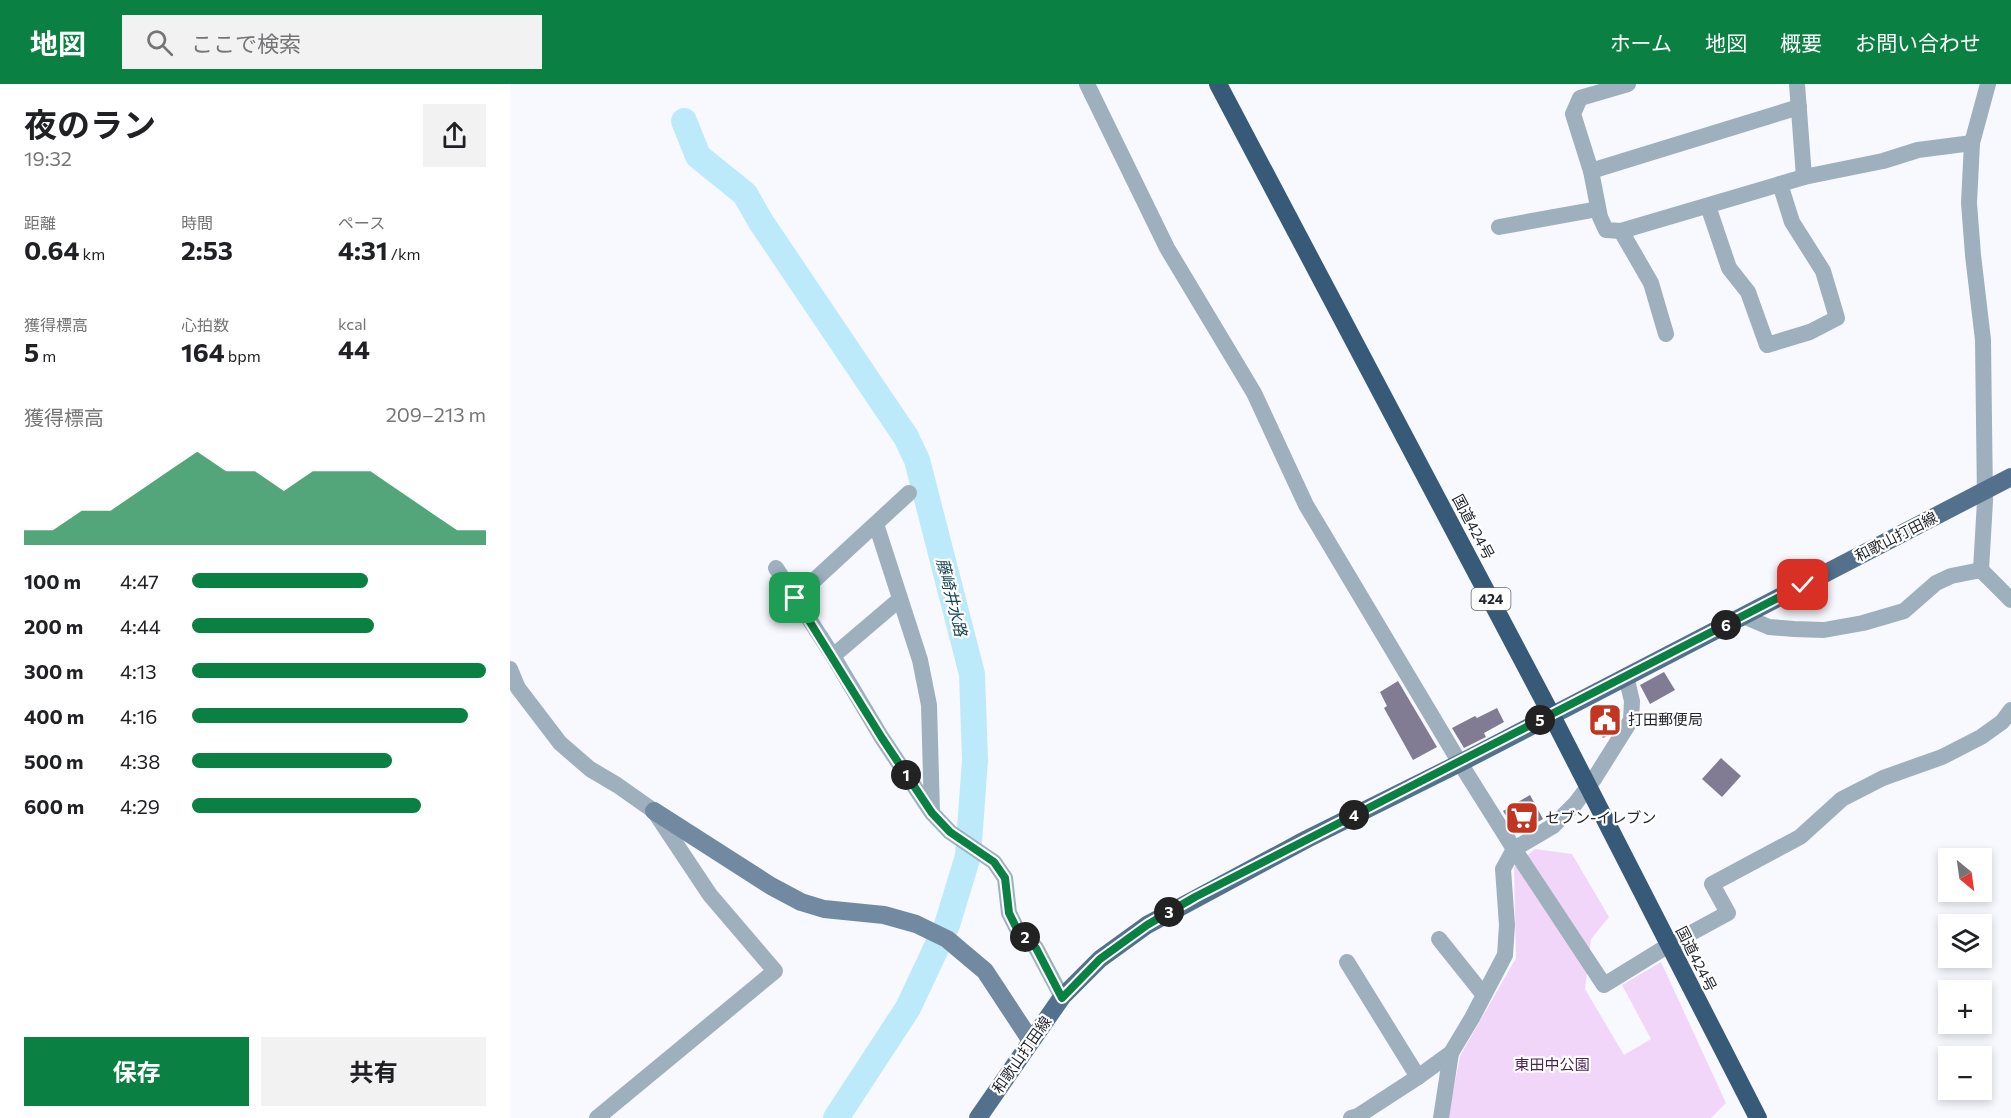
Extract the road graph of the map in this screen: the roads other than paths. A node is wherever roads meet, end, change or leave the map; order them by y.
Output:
1 (1087, 84) edge
2 (1218, 84) edge
3 (1628, 84) edge
4 (1797, 84) edge
5 (1988, 84) edge
6 (1580, 91) edge
7 (1799, 107) junction
8 (1972, 143) junction
9 (1591, 171) junction
10 (1804, 177) junction
11 (1780, 184) junction
12 (1708, 206) junction
13 (1598, 210) junction
14 (1499, 227) dead end
15 (1621, 231) junction
16 (1666, 334) dead end
17 (2011, 477) edge
18 (1984, 491) junction
19 (909, 493) dead end
20 (876, 524) junction
21 (776, 568) dead end
22 (1981, 570) junction
23 (795, 598) junction
24 (900, 599) junction
25 (2011, 600) edge
26 (1743, 616) junction
27 (833, 656) junction
28 (510, 669) edge
29 (1626, 676) junction
30 (2011, 710) edge
31 (1551, 714) junction
32 (1460, 763) junction
33 (1588, 787) junction
34 (654, 811) junction
35 (932, 813) junction
36 (1514, 849) junction
37 (1439, 939) dead end
38 (1669, 945) junction
39 (1347, 962) dead end
40 (1483, 994) junction
41 (1062, 998) junction
42 (1031, 1041) junction
43 (1451, 1053) junction
44 (1418, 1077) junction
45 (597, 1118) edge
46 (978, 1118) edge
47 (1351, 1118) edge
48 (1441, 1118) edge
49 (1758, 1118) edge

1 - 32 street
2 - 31 highway, 国道424号 / 424
3 - 6 street
4 - 7 street
5 - 8 street
6 - 9 street
7 - 9 street
7 - 10 street
8 - 10 street
8 - 18 street
9 - 13 street
10 - 11 street
11 - 12 street
11 - 12 street
12 - 15 street
13 - 14 street
13 - 15 street
15 - 16 street
17 - 18 main road, 和歌山打田線
18 - 22 street
18 - 26 main road, 和歌山打田線
19 - 20 street
20 - 23 street
20 - 24 street
21 - 23 street
22 - 25 street
22 - 26 street
23 - 27 street
24 - 27 street
24 - 35 street
26 - 29 main road, 和歌山打田線
27 - 35 street
28 - 34 street
29 - 31 main road, 和歌山打田線
29 - 33 street
30 - 38 street
31 - 32 main road, 和歌山打田線
31 - 33 highway, 国道424号 / 424
32 - 36 street
32 - 41 main road, 和歌山打田線
33 - 36 street
33 - 38 highway, 国道424号 / 424
34 - 42 street
34 - 45 street
35 - 41 street
36 - 38 street
36 - 40 street
37 - 40 street
38 - 49 highway, 国道424号 / 424
39 - 44 street
40 - 43 street
41 - 42 main road, 和歌山打田線
42 - 46 main road, 和歌山打田線
43 - 44 street
43 - 48 street
44 - 47 street

